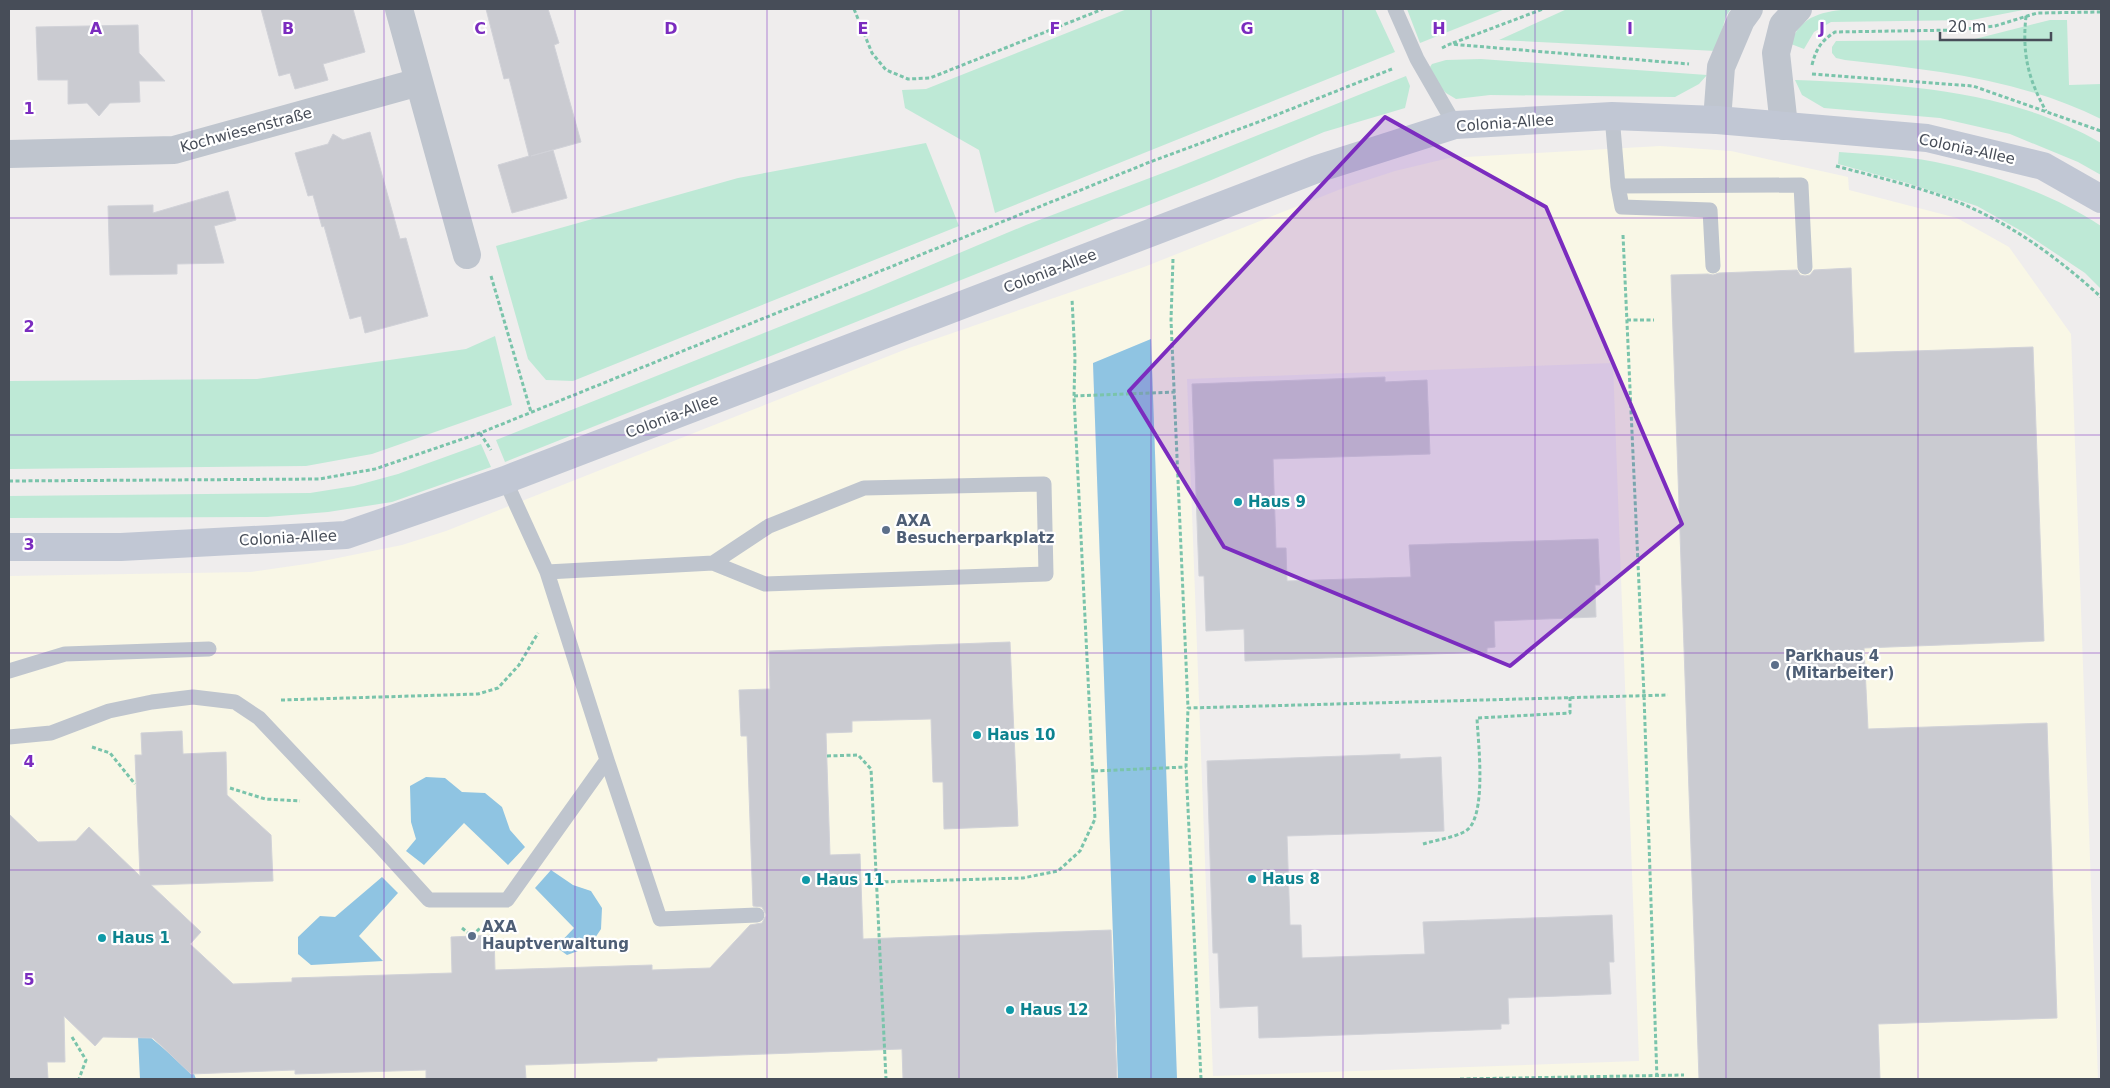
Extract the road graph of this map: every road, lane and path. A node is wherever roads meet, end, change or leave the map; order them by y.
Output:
1 (399, 9) edge
2 (854, 9) edge
3 (1103, 9) edge
4 (1395, 9) edge
5 (1543, 9) edge
6 (1749, 9) edge
7 (1798, 9) edge
8 (2101, 12) edge
9 (2026, 16) junction
10 (1450, 44) dead end
11 (1811, 73) dead end
12 (419, 82) junction
13 (2046, 111) dead end
14 (1612, 116) junction
15 (1718, 120) junction
16 (1455, 125) junction
17 (1784, 126) junction
18 (9, 154) edge
19 (1831, 164) dead end
20 (1618, 186) junction
21 (2101, 199) edge
22 (1622, 207) junction
23 (1175, 224) junction
24 (467, 255) joint
25 (1070, 263) junction
26 (1713, 266) dead end
27 (1805, 267) dead end
28 (2101, 297) edge
29 (1627, 320) junction
30 (1654, 320) dead end
31 (1175, 392) junction
32 (1074, 396) junction
33 (532, 412) dead end
34 (505, 480) junction
35 (9, 547) edge
36 (713, 563) junction
37 (547, 572) junction
38 (557, 601) junction
39 (210, 649) dead end
40 (9, 671) edge
41 (1644, 695) junction
42 (1668, 695) dead end
43 (1570, 698) junction
44 (235, 702) junction
45 (1188, 708) junction
46 (51, 733) junction
47 (9, 737) edge
48 (827, 756) dead end
49 (607, 760) junction
50 (1186, 768) junction
51 (1094, 771) junction
52 (135, 784) dead end
53 (230, 788) dead end
54 (340, 803) junction
55 (1424, 844) dead end
56 (878, 882) junction
57 (757, 915) dead end
58 (72, 1037) dead end
59 (1656, 1074) junction
60 (1684, 1075) dead end
61 (79, 1079) edge
62 (886, 1079) edge
63 (1201, 1079) edge
64 (1460, 1079) edge
65 (1657, 1079) edge

1 - 12 street
2 - 3 path
4 - 16 lane
5 - 10 path
6 - 15 street
7 - 17 street
8 - 9 path
9 - 11 path
9 - 13 path
12 - 18 street, Kochwiesenstraße
12 - 24 street
14 - 15 main road, Colonia-Allee
14 - 16 main road, Colonia-Allee
14 - 20 lane
15 - 17 main road, Colonia-Allee
16 - 23 main road, Colonia-Allee
17 - 21 main road, Colonia-Allee
19 - 28 path
20 - 22 lane
20 - 27 lane
22 - 26 lane
22 - 29 path
23 - 25 main road, Colonia-Allee
23 - 31 path
24 - 33 path
25 - 32 path
25 - 34 main road, Colonia-Allee
29 - 30 path
29 - 41 path
31 - 32 path
31 - 45 path
32 - 51 path
34 - 35 main road, Colonia-Allee
34 - 37 lane
36 - 36 lane
36 - 37 lane
37 - 38 lane
38 - 44 path
38 - 49 lane
39 - 40 lane
41 - 42 path
41 - 43 path
41 - 59 path
43 - 45 path
43 - 55 path
44 - 46 lane
44 - 54 lane
45 - 50 path
46 - 47 lane
46 - 52 path
48 - 56 path
49 - 54 lane
49 - 57 lane
50 - 51 path
50 - 63 path
51 - 56 path
53 - 54 path
56 - 62 path
58 - 61 path
59 - 60 path
59 - 64 path
59 - 65 path

